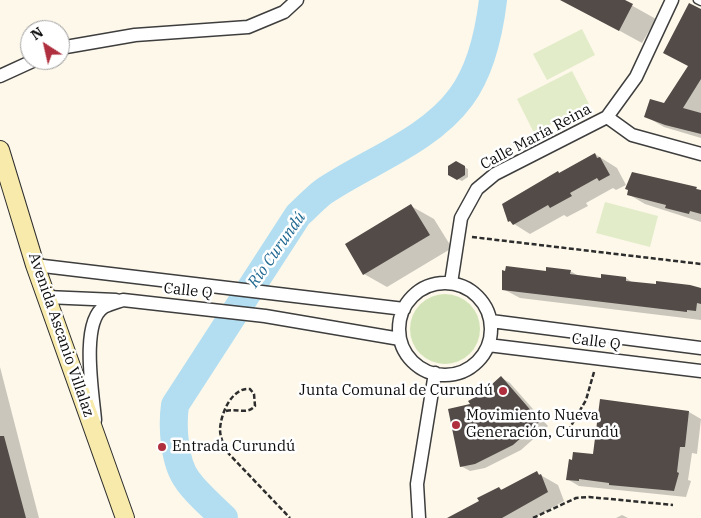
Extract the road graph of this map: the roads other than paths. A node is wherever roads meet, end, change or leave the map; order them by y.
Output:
1 (297, 0) edge
2 (672, 0) edge
3 (697, 0) edge
4 (701, 2) edge
5 (70, 46) edge
6 (20, 67) edge
7 (0, 76) edge
8 (607, 117) junction
9 (0, 150) edge
10 (701, 154) edge
11 (35, 265) junction
12 (451, 283) junction
13 (46, 297) junction
14 (122, 300) junction
15 (404, 309) junction
16 (491, 321) junction
17 (400, 339) junction
18 (488, 345) junction
19 (701, 348) edge
20 (701, 371) edge
21 (435, 373) junction
22 (96, 436) junction
23 (124, 518) edge
24 (419, 518) edge

1 - 5 street
2 - 8 street, Calle María Reina
3 - 4 lane
6 - 7 street
8 - 10 street
8 - 12 street, Calle María Reina
9 - 11 main road, Avenida Ascanio Villalaz
11 - 13 main road, Avenida Ascanio Villalaz
11 - 15 street, Calle Q
12 - 15 street
12 - 16 street
13 - 14 street, Calle Q
13 - 22 main road, Avenida Ascanio Villalaz
14 - 17 street, Calle Q
14 - 22 street
15 - 17 street
16 - 18 street
16 - 19 street, Calle Q
17 - 21 street
18 - 20 street, Calle Q
18 - 21 street
21 - 24 street
22 - 23 main road, Avenida Ascanio Villalaz

